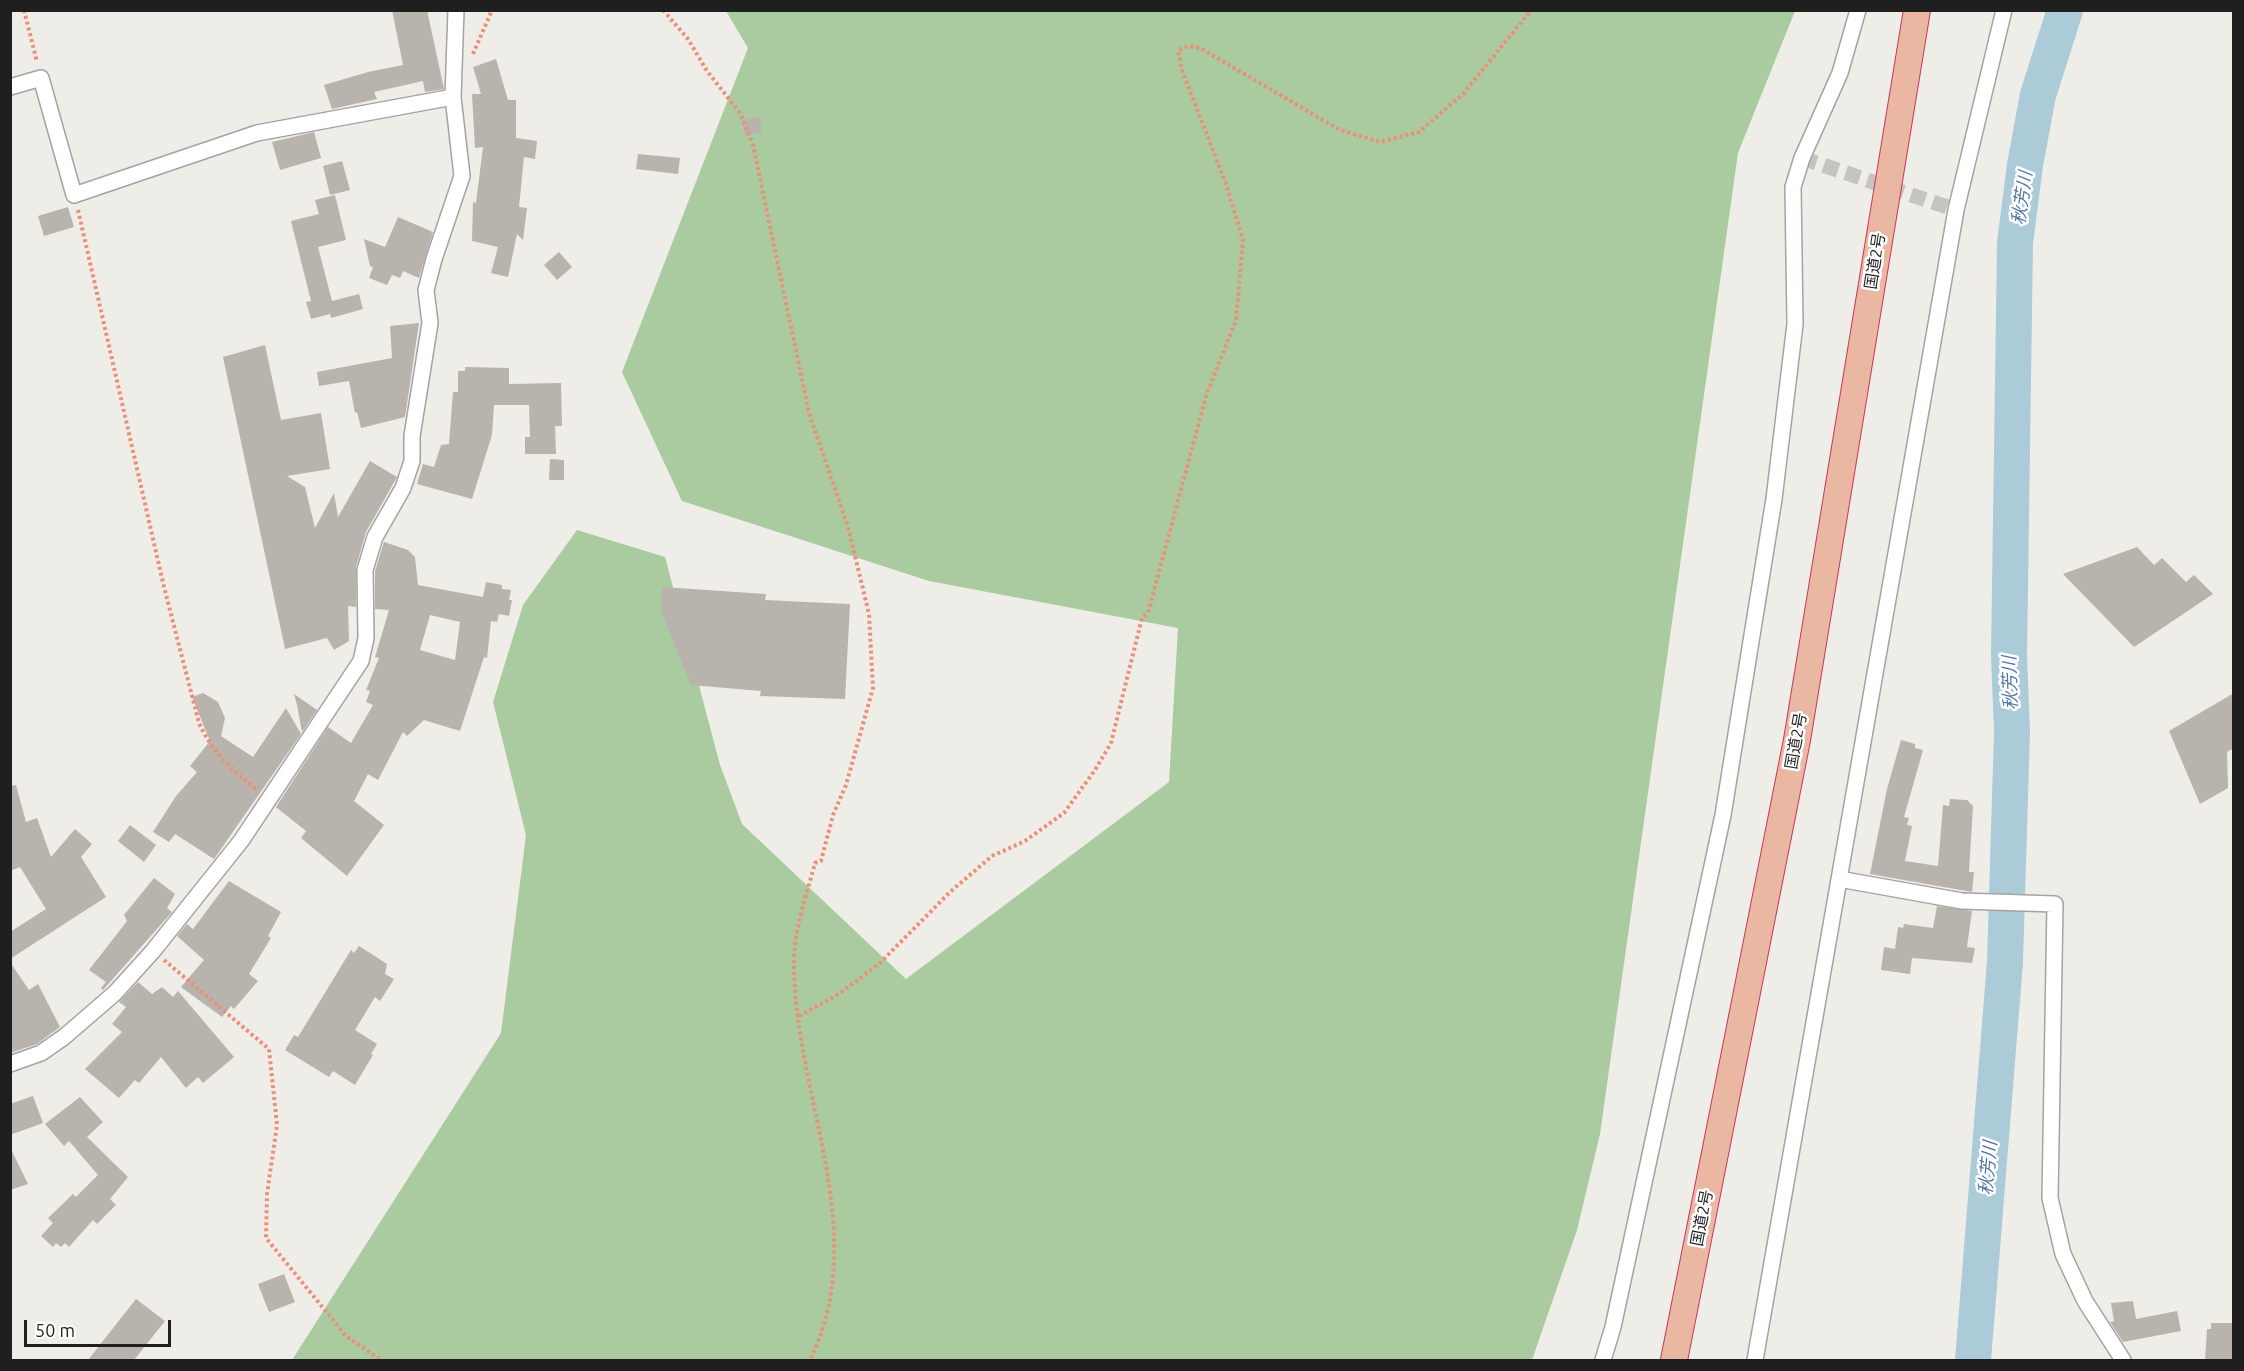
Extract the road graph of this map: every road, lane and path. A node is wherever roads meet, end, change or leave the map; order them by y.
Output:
1 (24, 10) edge
2 (456, 10) edge
3 (663, 10) edge
4 (1531, 10) edge
5 (1858, 10) edge
6 (1911, 10) edge
7 (1917, 10) edge
8 (2004, 10) edge
9 (41, 78) junction
10 (10, 87) edge
11 (453, 97) junction
12 (1898, 118) junction
13 (74, 195) junction
14 (269, 799) junction
15 (1839, 879) junction
16 (153, 951) junction
17 (799, 1016) junction
18 (10, 1064) edge
19 (381, 1360) edge
20 (810, 1360) edge
21 (1603, 1360) edge
22 (1674, 1360) edge
23 (1755, 1360) edge
24 (2123, 1360) edge

1 - 9 path
2 - 11 street
3 - 17 path
4 - 17 path
5 - 21 street
6 - 12 highway, 国道2号
7 - 12 highway, 国道2号
8 - 15 street
9 - 10 street
9 - 13 street
11 - 13 street
11 - 14 street
12 - 22 highway, 国道2号
13 - 14 path
14 - 16 street
15 - 23 street
15 - 24 street
16 - 18 street
16 - 19 path
17 - 20 path

